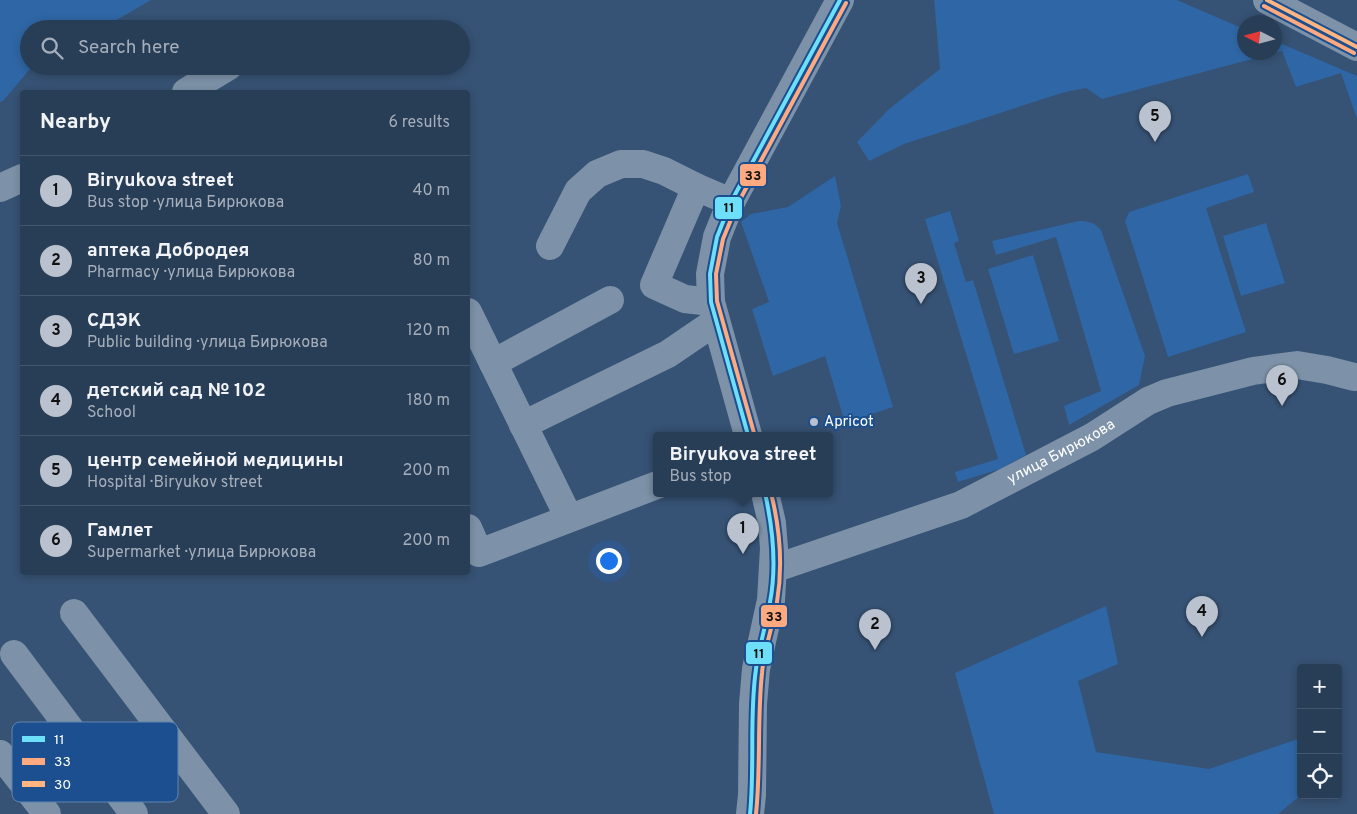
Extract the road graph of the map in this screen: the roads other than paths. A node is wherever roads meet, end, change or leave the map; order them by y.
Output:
1 (840, 0) edge
2 (1268, 0) edge
3 (1357, 48) edge
4 (213, 75) edge
5 (189, 90) edge
6 (20, 179) edge
7 (696, 187) junction
8 (0, 188) edge
9 (730, 202) junction
10 (550, 246) dead end
11 (610, 300) dead end
12 (713, 312) junction
13 (470, 316) edge
14 (493, 363) junction
15 (1354, 377) dead end
16 (523, 425) junction
17 (747, 432) edge
18 (653, 486) edge
19 (766, 497) edge
20 (569, 518) junction
21 (470, 532) edge
22 (773, 569) junction
23 (74, 613) dead end
24 (14, 654) dead end
25 (65, 722) edge
26 (156, 722) edge
27 (178, 751) edge
28 (0, 754) edge
29 (12, 769) edge
30 (38, 802) edge
31 (125, 802) edge
32 (47, 814) edge
33 (134, 814) edge
34 (226, 814) edge
35 (750, 814) edge

1 - 9 street
2 - 3 street
4 - 5 street
6 - 8 street
7 - 9 street
7 - 10 street
7 - 12 street
9 - 12 street
11 - 14 street
12 - 16 street
12 - 17 street
13 - 14 street
14 - 16 street
15 - 22 street, улица Бирюкова
16 - 20 street
18 - 20 street
19 - 22 street
20 - 21 street
22 - 35 street
23 - 26 street
24 - 25 street
27 - 34 street
28 - 29 street
30 - 32 street
31 - 33 street

